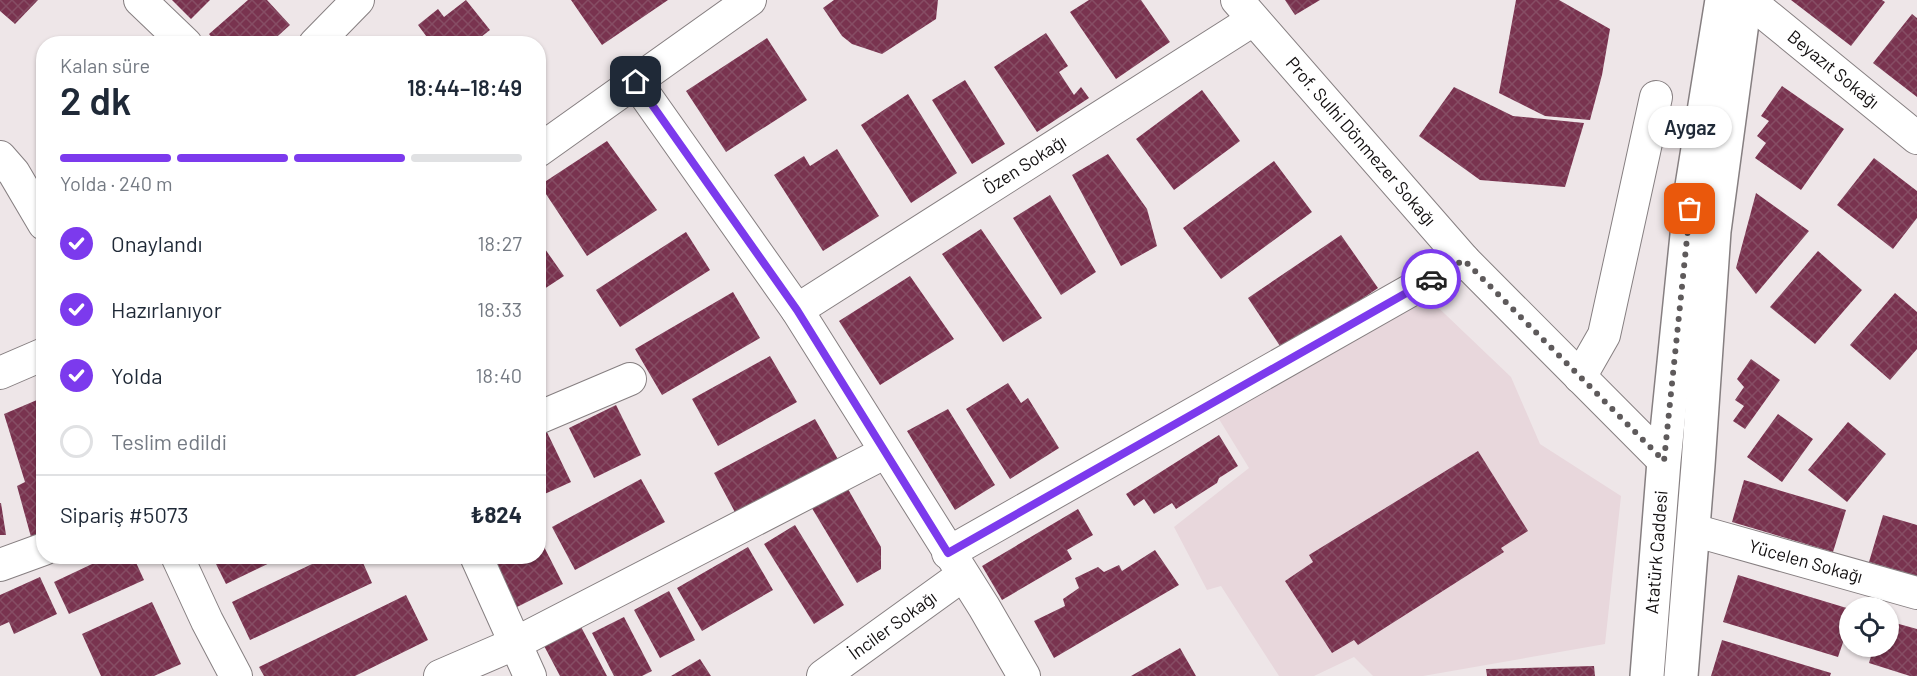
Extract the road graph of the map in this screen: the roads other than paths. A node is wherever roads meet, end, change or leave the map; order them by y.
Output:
1 (140, 0) edge
2 (750, 0) edge
3 (1722, 0) edge
4 (1747, 0) edge
5 (349, 3) edge
6 (1245, 10) edge
7 (178, 36) edge
8 (322, 36) edge
9 (636, 82) junction
10 (1656, 97) dead end
11 (1917, 138) edge
12 (546, 145) edge
13 (0, 157) edge
14 (36, 210) edge
15 (1464, 260) junction
16 (797, 310) junction
17 (36, 357) edge
18 (0, 373) edge
19 (1580, 377) junction
20 (630, 379) dead end
21 (546, 415) edge
22 (885, 452) junction
23 (1664, 461) junction
24 (1693, 530) junction
25 (36, 552) edge
26 (181, 564) edge
27 (479, 564) edge
28 (955, 564) junction
29 (0, 566) edge
30 (1917, 593) edge
31 (514, 644) junction
32 (236, 676) edge
33 (440, 676) edge
34 (530, 676) edge
35 (823, 676) edge
36 (1024, 676) edge
37 (1647, 676) edge
38 (1681, 676) edge

1 - 7 street
2 - 9 street
3 - 23 main road, Atatürk Caddesi
4 - 11 street, Beyazıt Sokağı
4 - 24 main road, Atatürk Caddesi
5 - 8 street
6 - 15 street, Prof. Sulhi Dönmezer Sokağı
6 - 16 street, Özen Sokağı
9 - 12 street
9 - 16 street
10 - 19 street
13 - 14 street
15 - 19 street, Prof. Sulhi Dönmezer Sokağı
15 - 28 street, İnciler Sokağı
16 - 22 street
17 - 18 street
19 - 23 street, Prof. Sulhi Dönmezer Sokağı
20 - 21 street
22 - 28 street
22 - 31 street
23 - 37 main road, Atatürk Caddesi
24 - 30 street, Yücelen Sokağı
24 - 38 main road, Atatürk Caddesi
25 - 29 street
26 - 32 street
27 - 31 street
28 - 35 street, İnciler Sokağı
28 - 36 street
31 - 33 street
31 - 34 street

